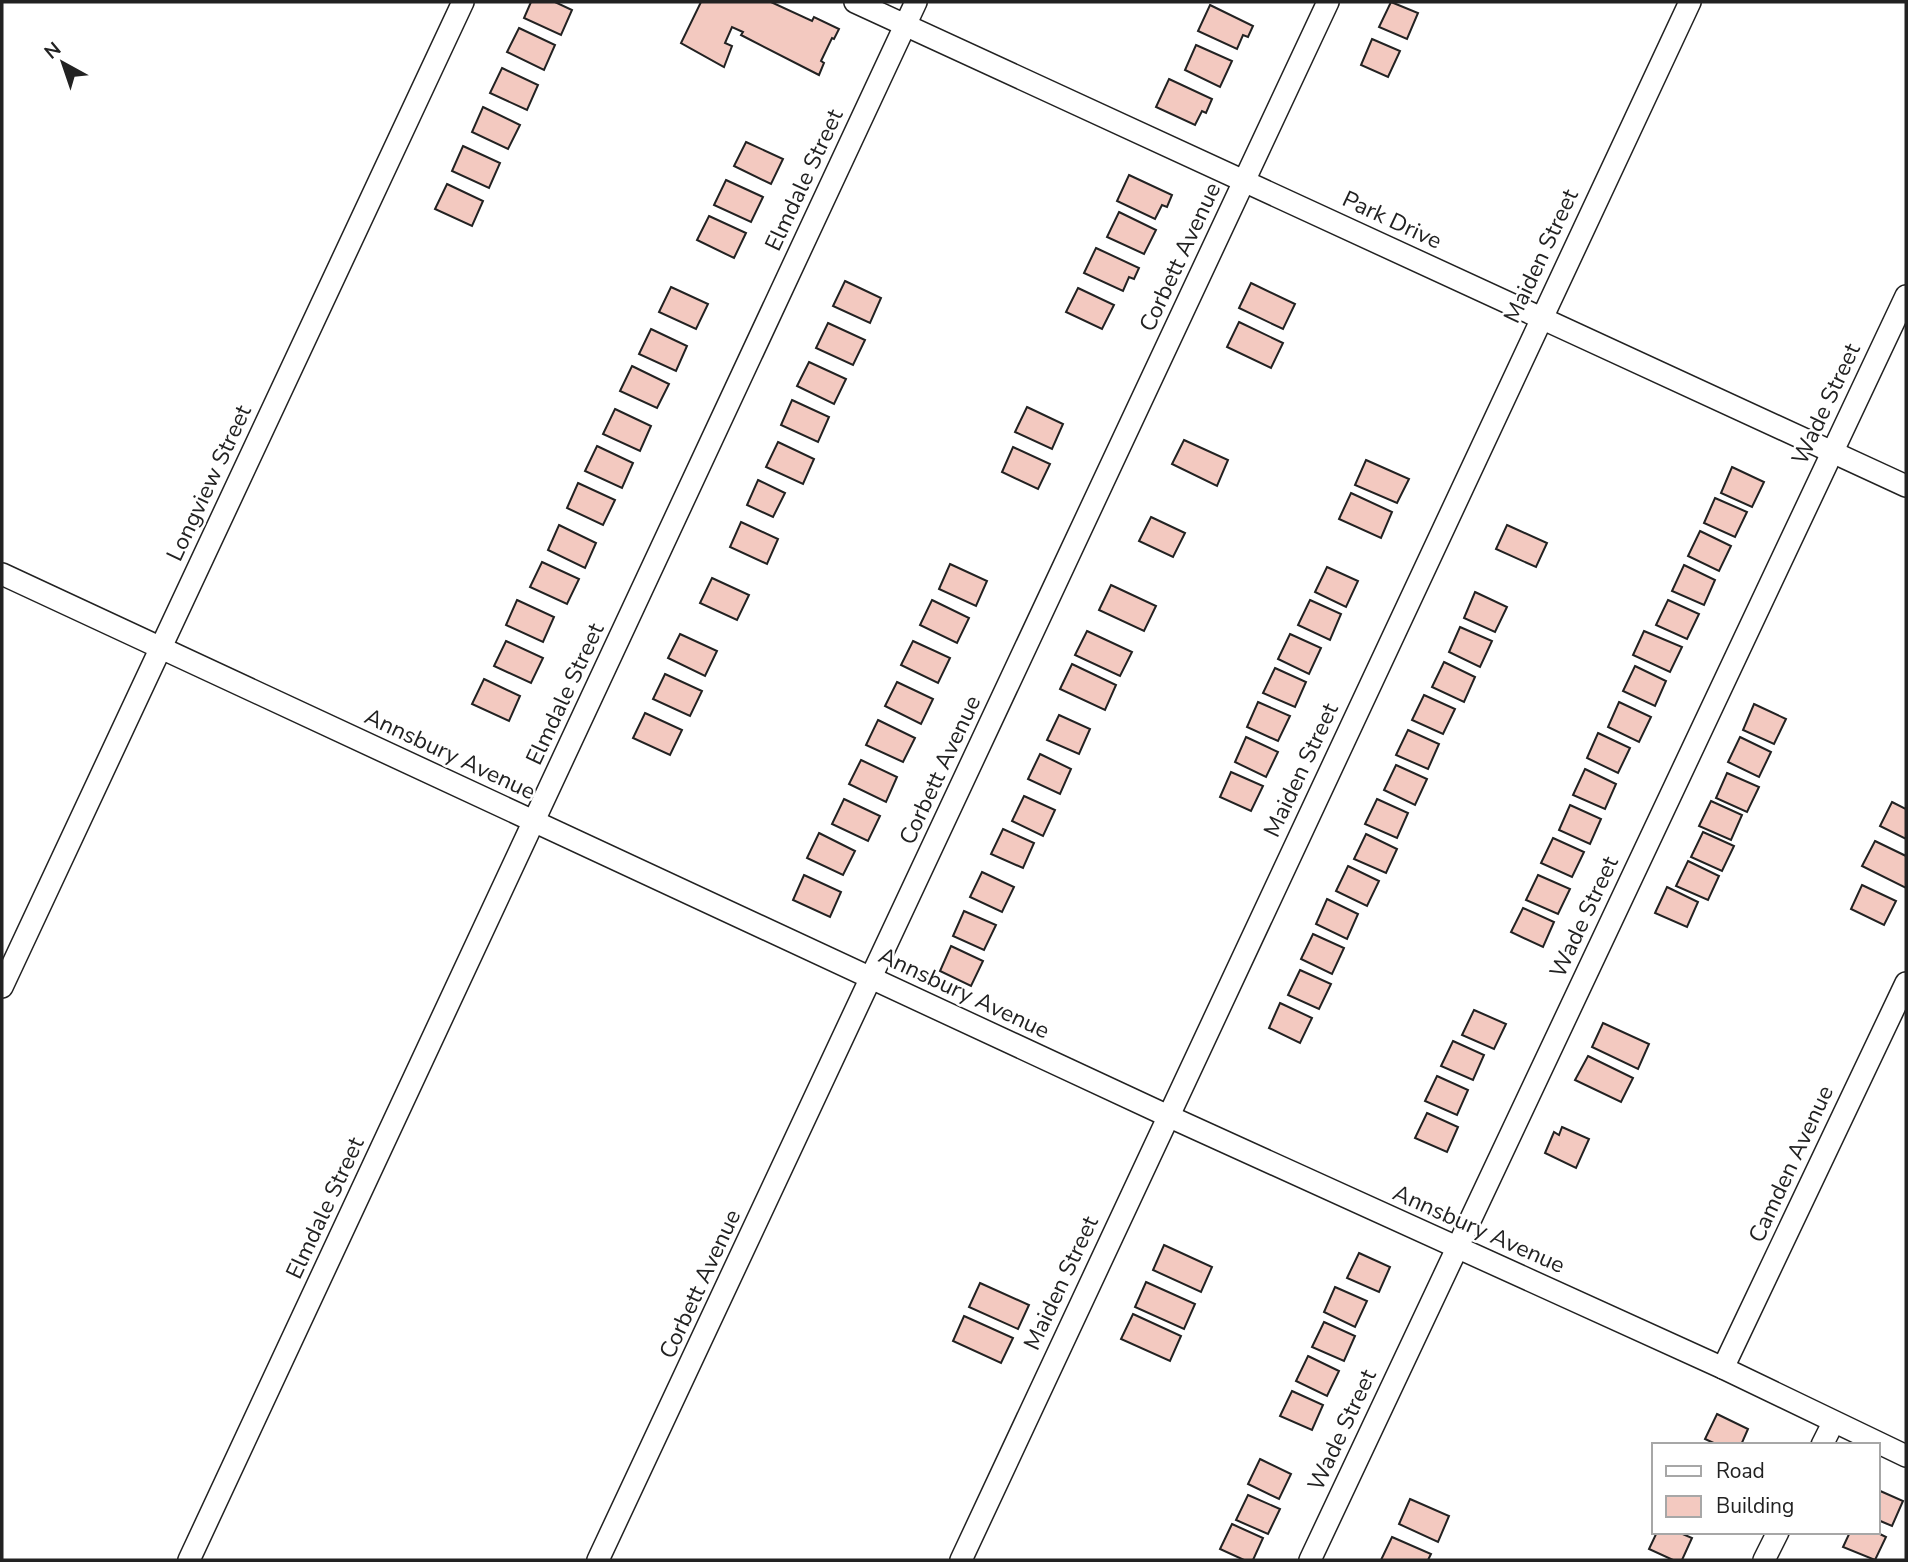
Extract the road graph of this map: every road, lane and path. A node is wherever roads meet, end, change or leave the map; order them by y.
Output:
1 (463, 2) edge
2 (855, 2) edge
3 (916, 2) edge
4 (1328, 2) edge
5 (1690, 2) edge
6 (905, 25) junction
7 (1245, 181) junction
8 (1906, 296) edge
9 (1541, 318) junction
10 (1833, 452) junction
11 (1906, 486) edge
12 (2, 574) edge
13 (160, 648) junction
14 (534, 822) junction
15 (872, 979) junction
16 (1906, 983) edge
17 (2, 987) edge
18 (1168, 1116) junction
19 (1457, 1248) junction
20 (1723, 1368) junction
21 (1833, 1423) junction
22 (1823, 1443) edge
23 (1877, 1443) edge
24 (1880, 1444) edge
25 (1906, 1456) edge
26 (1777, 1534) edge
27 (189, 1560) edge
28 (598, 1560) edge
29 (961, 1560) edge
30 (1310, 1560) edge
31 (1764, 1560) edge

1 - 13 street, Longview Street
2 - 6 street, Park Drive
3 - 6 street, Elmdale Street
4 - 7 street, Corbett Avenue
5 - 9 street, Maiden Street
6 - 7 street, Park Drive
6 - 14 street, Elmdale Street
7 - 9 street, Park Drive
7 - 15 street, Corbett Avenue
8 - 10 street, Wade Street
9 - 10 street, Park Drive
9 - 18 street, Maiden Street
10 - 11 street, Park Drive
10 - 19 street, Wade Street
12 - 13 street, Annsbury Avenue
13 - 14 street, Annsbury Avenue
13 - 17 street, Longview Street
14 - 15 street, Annsbury Avenue
14 - 27 street, Elmdale Street
15 - 18 street, Annsbury Avenue
15 - 28 street, Corbett Avenue
16 - 20 street, Camden Avenue
18 - 19 street, Annsbury Avenue
18 - 29 street, Maiden Street
19 - 20 street, Annsbury Avenue
19 - 30 street, Wade Street
20 - 21 street, Annsbury Avenue
21 - 22 street
21 - 23 street, Annsbury Avenue
24 - 25 street, Annsbury Avenue
26 - 31 street

